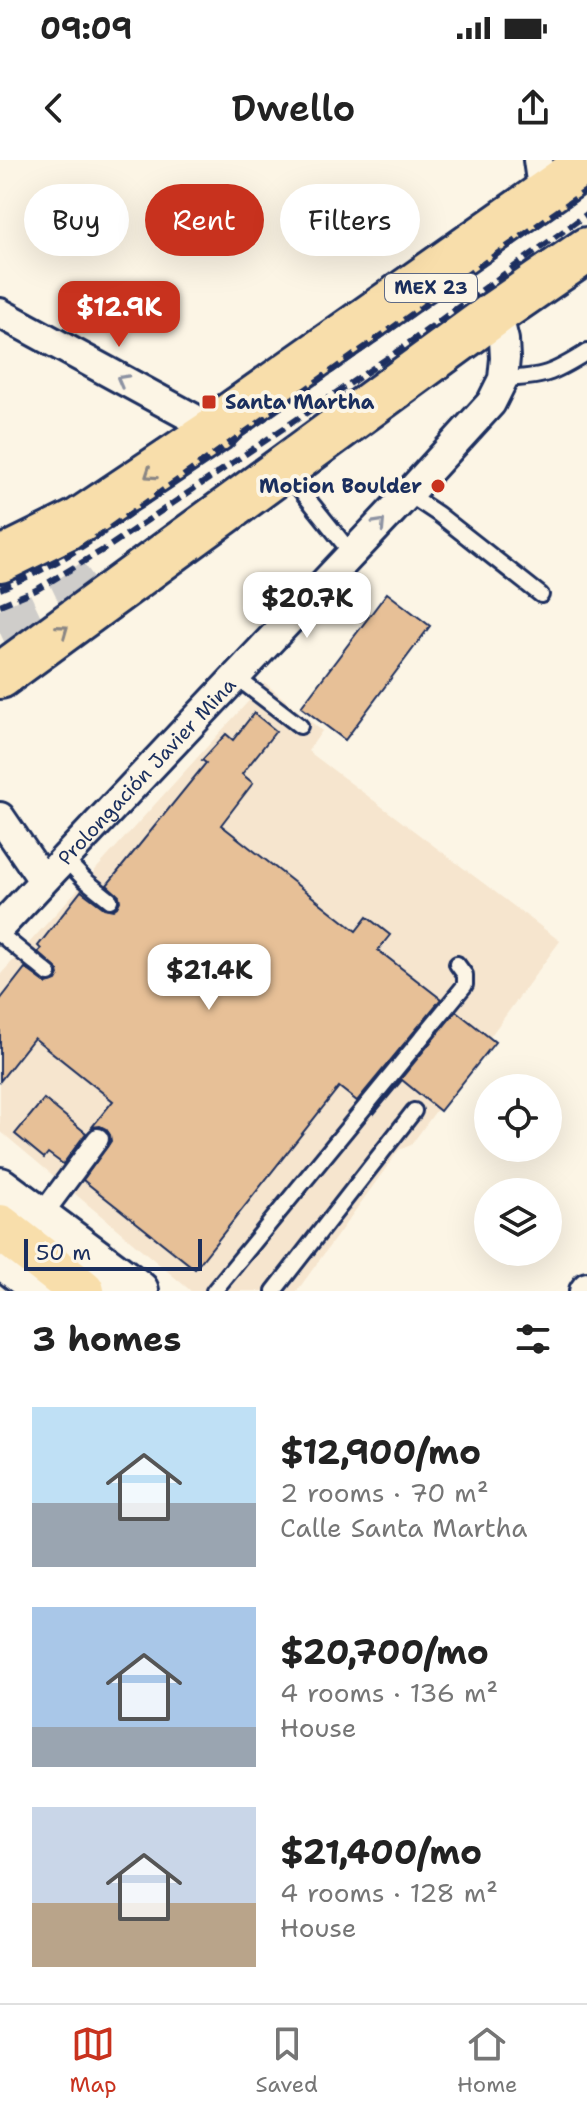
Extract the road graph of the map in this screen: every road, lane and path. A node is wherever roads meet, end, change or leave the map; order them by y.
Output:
1 (587, 164) edge
2 (587, 175) edge
3 (541, 177) edge
4 (587, 231) edge
5 (587, 250) edge
6 (497, 312) junction
7 (0, 313) edge
8 (587, 352) edge
9 (503, 379) junction
10 (221, 424) junction
11 (280, 446) junction
12 (408, 494) junction
13 (352, 554) junction
14 (0, 560) edge
15 (541, 595) dead end
16 (0, 676) edge
17 (236, 677) junction
18 (300, 726) dead end
19 (0, 817) edge
20 (64, 858) junction
21 (43, 880) junction
22 (110, 900) dead end
23 (0, 927) edge
24 (0, 934) edge
25 (457, 964) dead end
26 (49, 974) dead end
27 (414, 1111) dead end
28 (98, 1139) dead end
29 (0, 1188) edge
30 (20, 1222) edge
31 (82, 1291) edge
32 (138, 1291) edge
33 (214, 1291) edge
34 (274, 1291) edge

1 - 3 main road
2 - 11 main road, MEX 23
3 - 10 main road
4 - 11 main road, MEX 23
5 - 6 main road
6 - 9 street
6 - 11 main road
10 -> 7 street
8 - 9 lane
9 - 12 street, Prolongación Javier Mina
10 - 11 main road
10 -> 14 main road
11 - 13 lane
16 -> 11 main road
13 -> 12 street, Prolongación Javier Mina
12 - 15 lane
13 - 17 street, Prolongación Javier Mina
17 - 18 lane
17 - 20 street, Prolongación Javier Mina
19 - 21 street
20 - 21 street, Prolongación Javier Mina
20 - 22 lane
21 - 23 street, Prolongación Javier Mina
24 - 26 lane
25 - 33 lane
27 - 34 lane
28 - 30 street
29 - 30 main road
30 - 31 main road
30 - 32 main road

